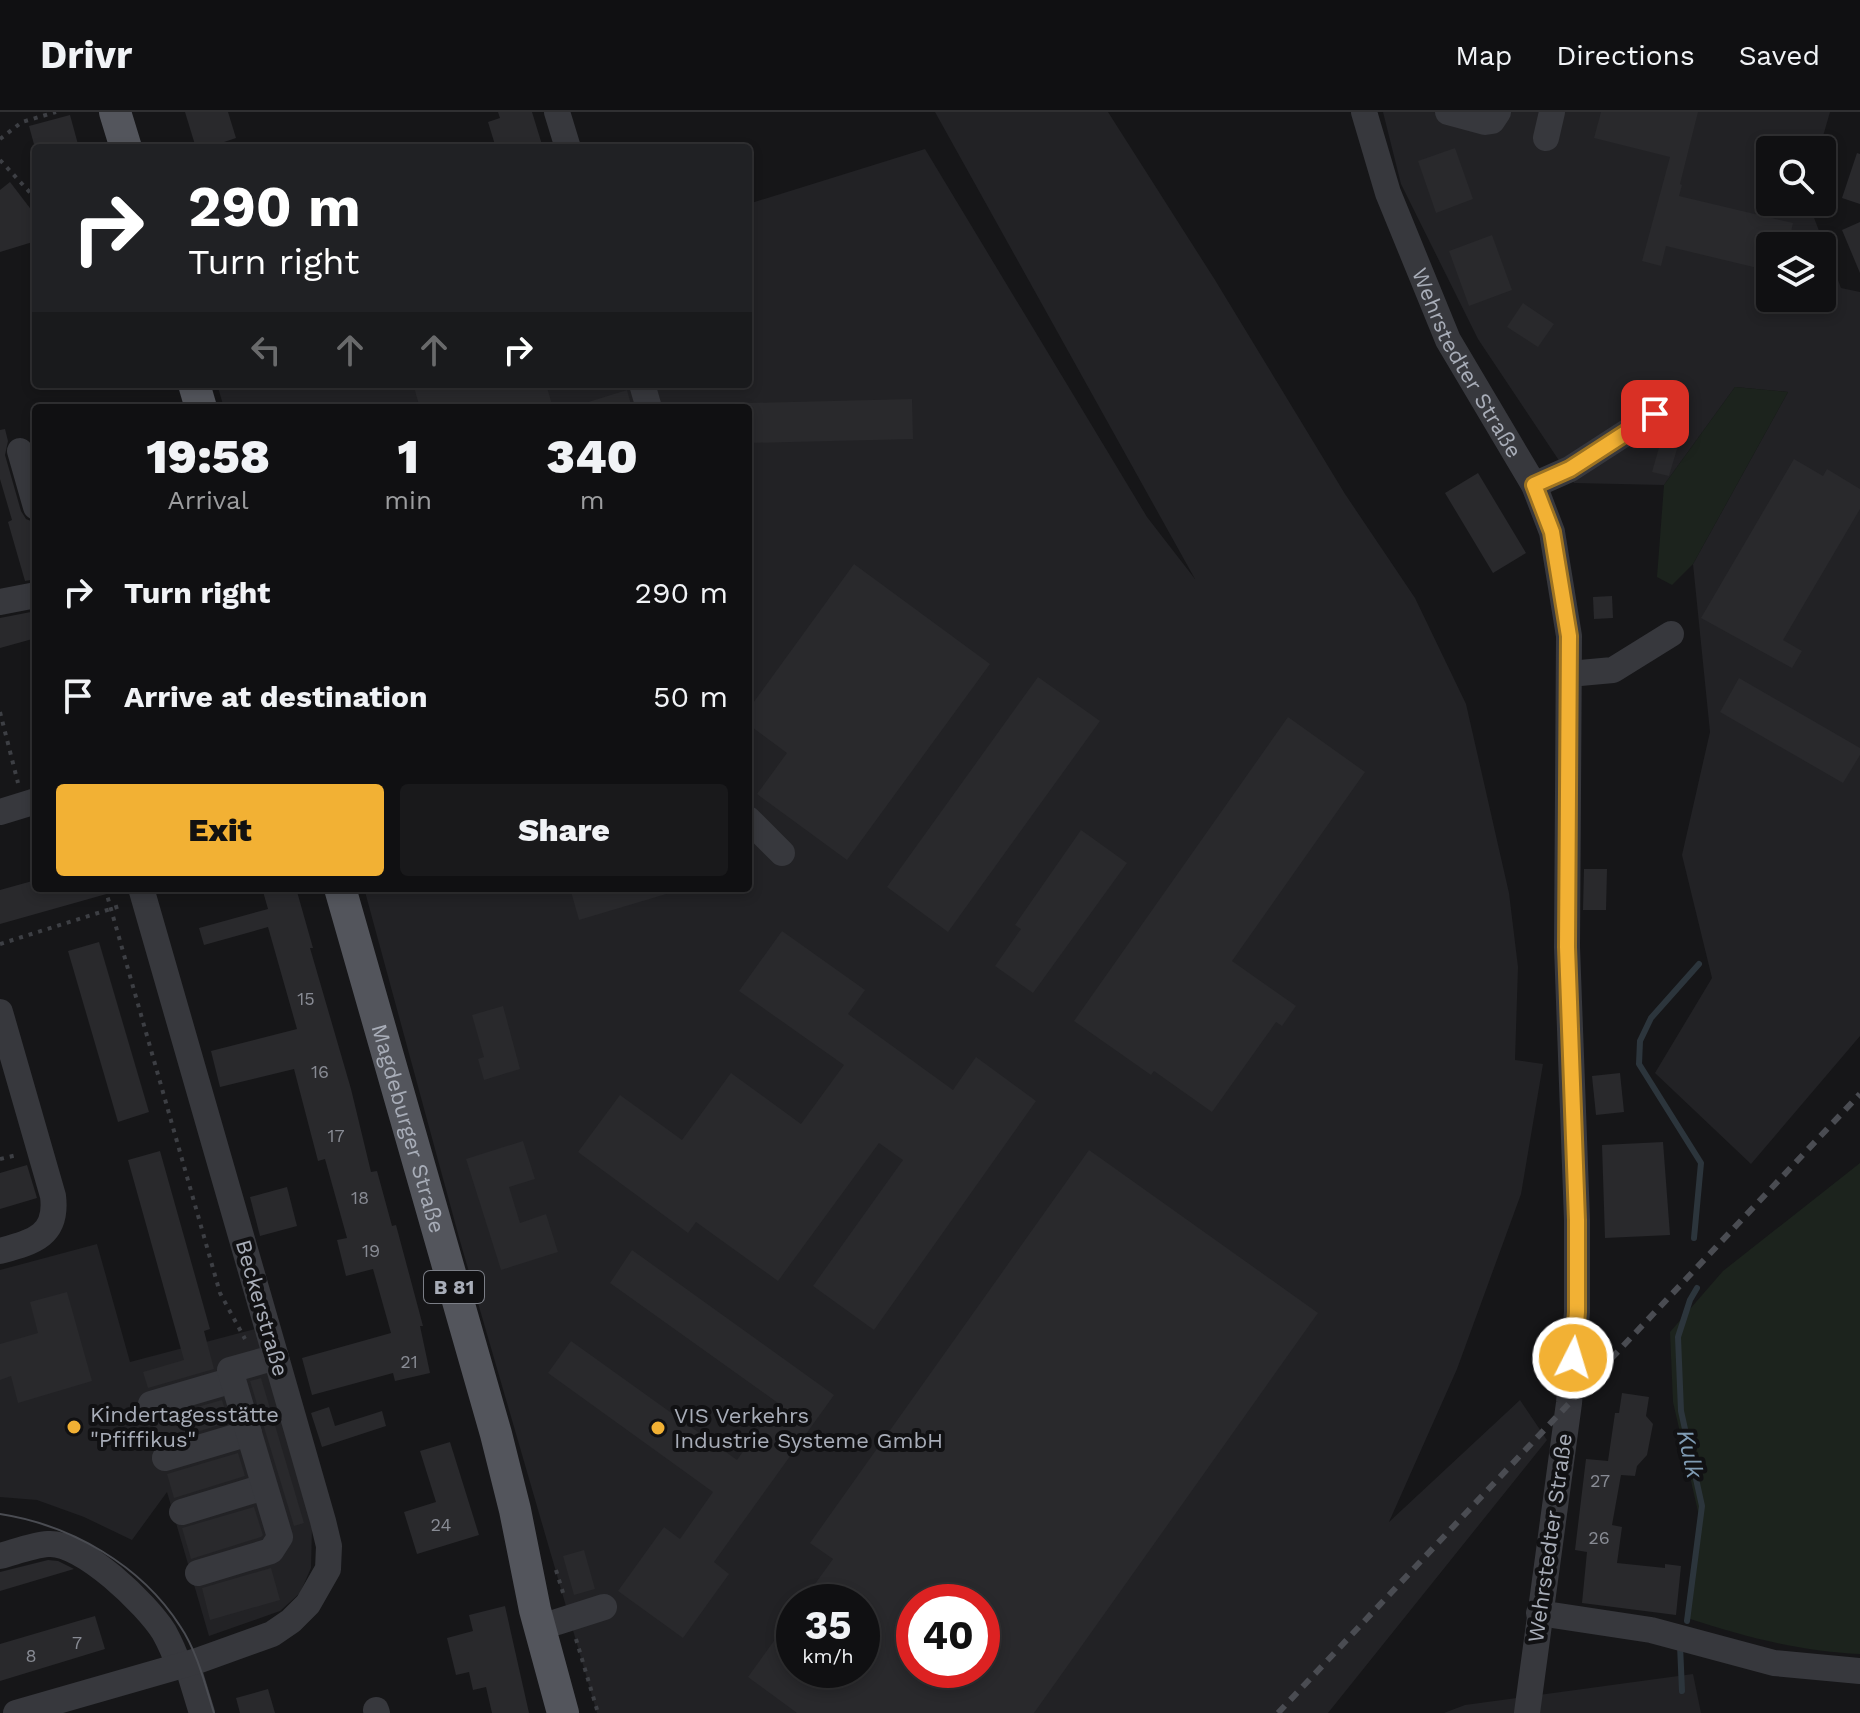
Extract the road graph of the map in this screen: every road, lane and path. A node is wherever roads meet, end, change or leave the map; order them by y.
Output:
1 (56, 112) edge
2 (115, 112) edge
3 (557, 112) edge
4 (1364, 112) edge
5 (1448, 112) edge
6 (1498, 112) edge
7 (0, 139) edge
8 (125, 144) edge
9 (567, 144) edge
10 (0, 160) edge
11 (32, 195) edge
12 (1655, 414) dead end
13 (20, 451) dead end
14 (1534, 485) junction
15 (32, 493) edge
16 (32, 596) edge
17 (0, 602) edge
18 (1671, 634) dead end
19 (1569, 674) junction
20 (0, 712) edge
21 (20, 806) edge
22 (752, 823) edge
23 (782, 853) dead end
24 (106, 892) edge
25 (341, 892) edge
26 (143, 893) edge
27 (110, 909) junction
28 (0, 944) edge
29 (0, 1012) edge
30 (0, 1251) edge
31 (267, 1359) junction
32 (233, 1380) junction
33 (151, 1404) dead end
34 (249, 1433) junction
35 (165, 1458) dead end
36 (264, 1487) junction
37 (515, 1510) junction
38 (182, 1512) dead end
39 (0, 1556) edge
40 (198, 1573) dead end
41 (604, 1607) dead end
42 (1539, 1613) junction
43 (557, 1622) junction
44 (188, 1664) junction
45 (1860, 1671) edge
46 (16, 1713) edge
47 (202, 1713) edge
48 (563, 1713) edge
49 (583, 1713) edge
50 (1527, 1713) edge

1 - 7 path
2 - 8 main road
3 - 9 street
4 - 14 street, Wehrstedter Straße
5 - 6 street
10 - 11 path
12 - 14 street
13 - 15 street
14 - 19 street, Wehrstedter Straße
16 - 17 street
18 - 19 street
19 - 42 street, Wehrstedter Straße
20 - 21 path
22 - 23 street
24 - 27 path
25 - 37 main road, Magdeburger Straße / B 81
26 - 27 path
26 - 31 street, Beckerstraße
27 - 28 path
27 - 31 path
29 - 30 street
31 - 32 street
31 - 44 street, Beckerstraße
32 - 33 street
32 - 34 street
34 - 35 street
34 - 36 street
36 - 38 street
36 - 40 street
37 - 43 main road, Magdeburger Straße / B 81
37 - 48 main road, Magdeburger Straße / B 81
39 - 44 street
41 - 43 street
42 - 45 street
42 - 50 street, Wehrstedter Straße
43 - 49 main road, Magdeburger Straße / B 81
44 - 46 street, Beckerstraße
44 - 47 street

